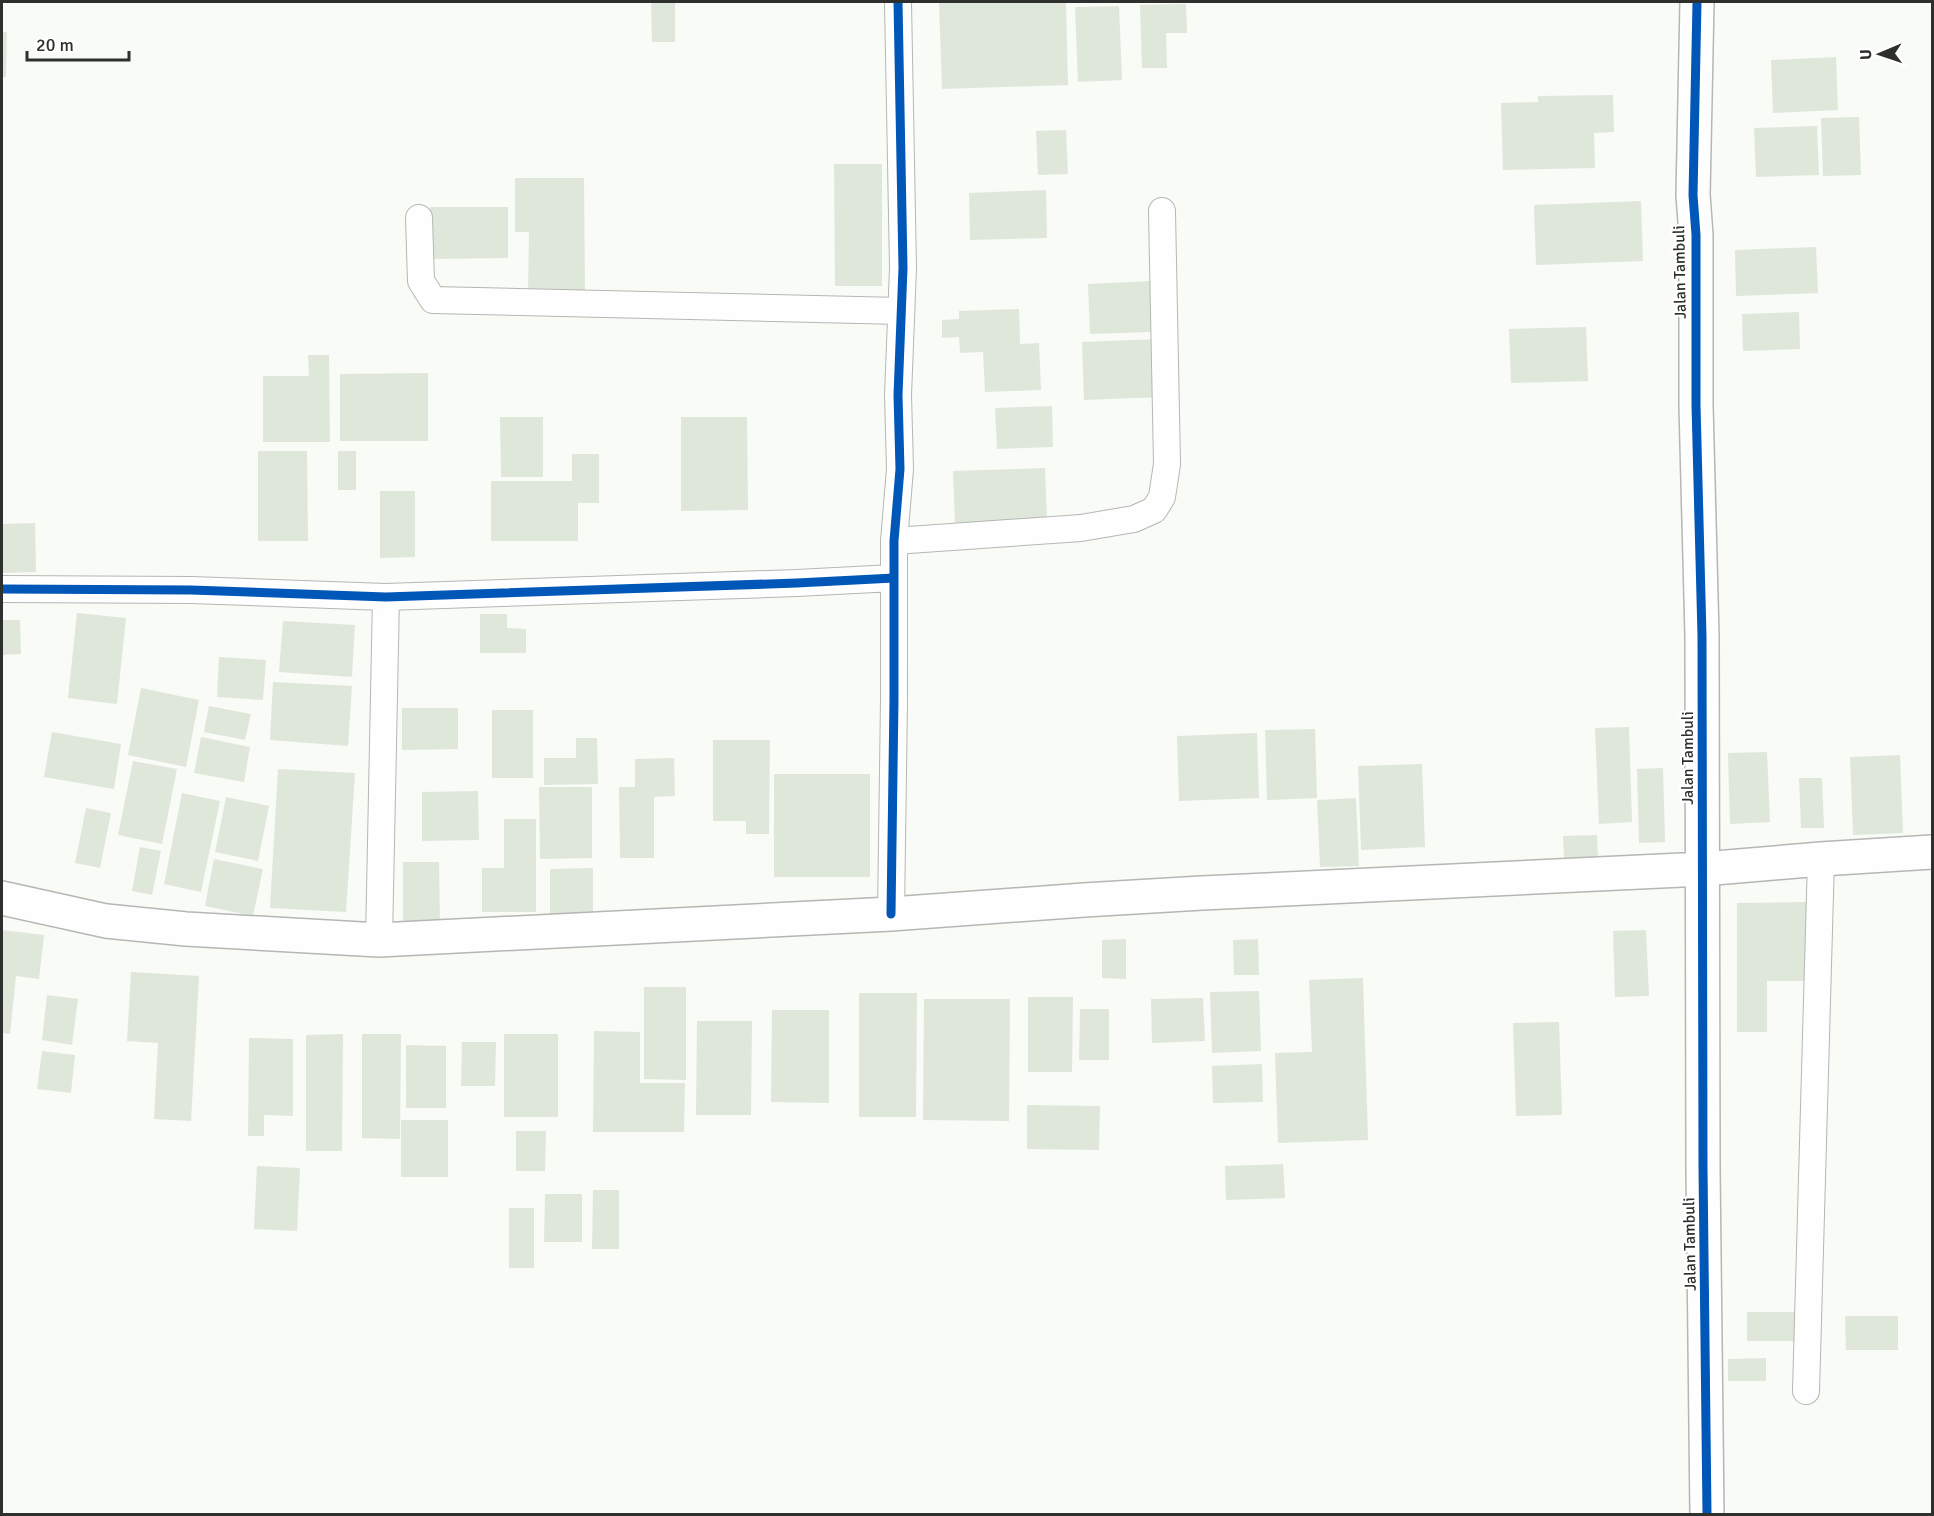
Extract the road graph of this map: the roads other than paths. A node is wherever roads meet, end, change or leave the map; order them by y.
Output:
1 (898, 2) edge
2 (1697, 2) edge
3 (1162, 211) dead end
4 (419, 218) dead end
5 (901, 311) junction
6 (894, 541) junction
7 (894, 578) junction
8 (2, 589) edge
9 (386, 597) junction
10 (1932, 852) edge
11 (1821, 859) junction
12 (1703, 869) junction
13 (2, 898) edge
14 (891, 914) junction
15 (379, 940) junction
16 (1806, 1391) dead end
17 (1707, 1515) edge

1 - 5 street
2 - 12 main road, Jalan Tambuli
3 - 6 street
4 - 5 street
5 - 6 street
6 - 7 street
7 - 9 street
7 - 14 street
8 - 9 street
9 - 15 street
10 - 11 main road
11 - 12 main road
11 - 16 street
12 - 14 main road
12 - 17 main road, Jalan Tambuli
13 - 15 main road
14 - 15 main road

